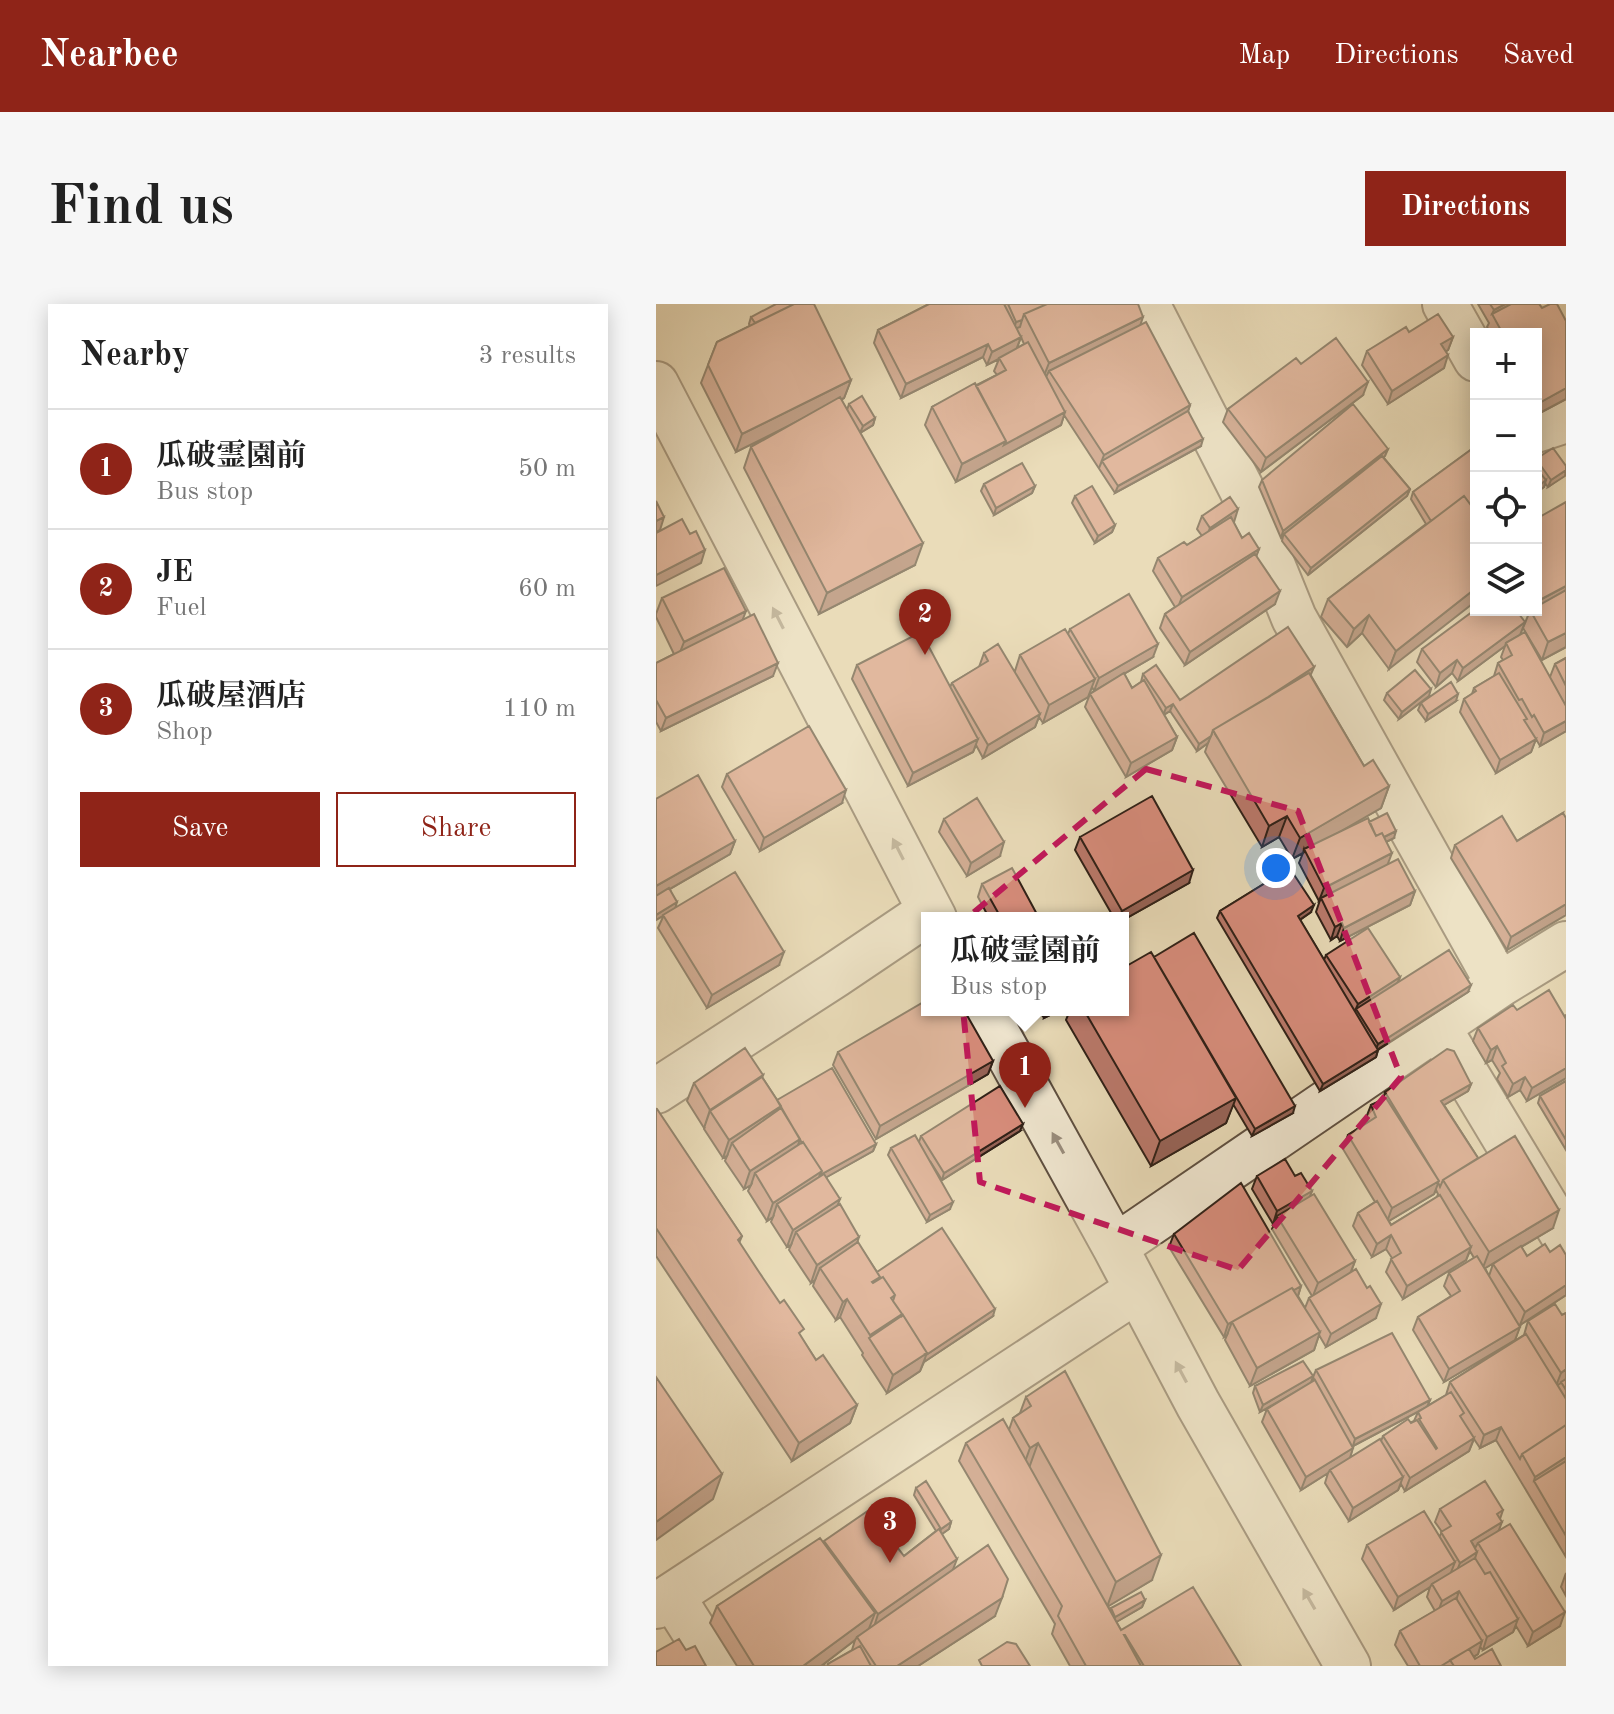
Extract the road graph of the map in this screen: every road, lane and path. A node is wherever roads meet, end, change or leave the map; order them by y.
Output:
1 (1147, 304) edge
2 (1445, 304) edge
3 (1470, 348) edge
4 (656, 384) edge
5 (1566, 420) edge
6 (1542, 428) edge
7 (931, 912) edge
8 (921, 921) edge
9 (1566, 944) edge
10 (1499, 985) junction
11 (987, 1016) edge
12 (1438, 1027) junction
13 (656, 1091) edge
14 (1566, 1240) edge
15 (1115, 1247) junction
16 (1137, 1290) junction
17 (664, 1601) edge
18 (716, 1666) edge
19 (1348, 1666) edge

1 - 10 street
2 - 3 street
7 -> 4 street
5 - 6 street
8 - 13 street
9 - 10 street
10 - 12 street
15 -> 11 street
12 - 14 street
12 - 15 street
15 - 16 street
16 - 17 street
19 -> 16 street
17 - 18 street

